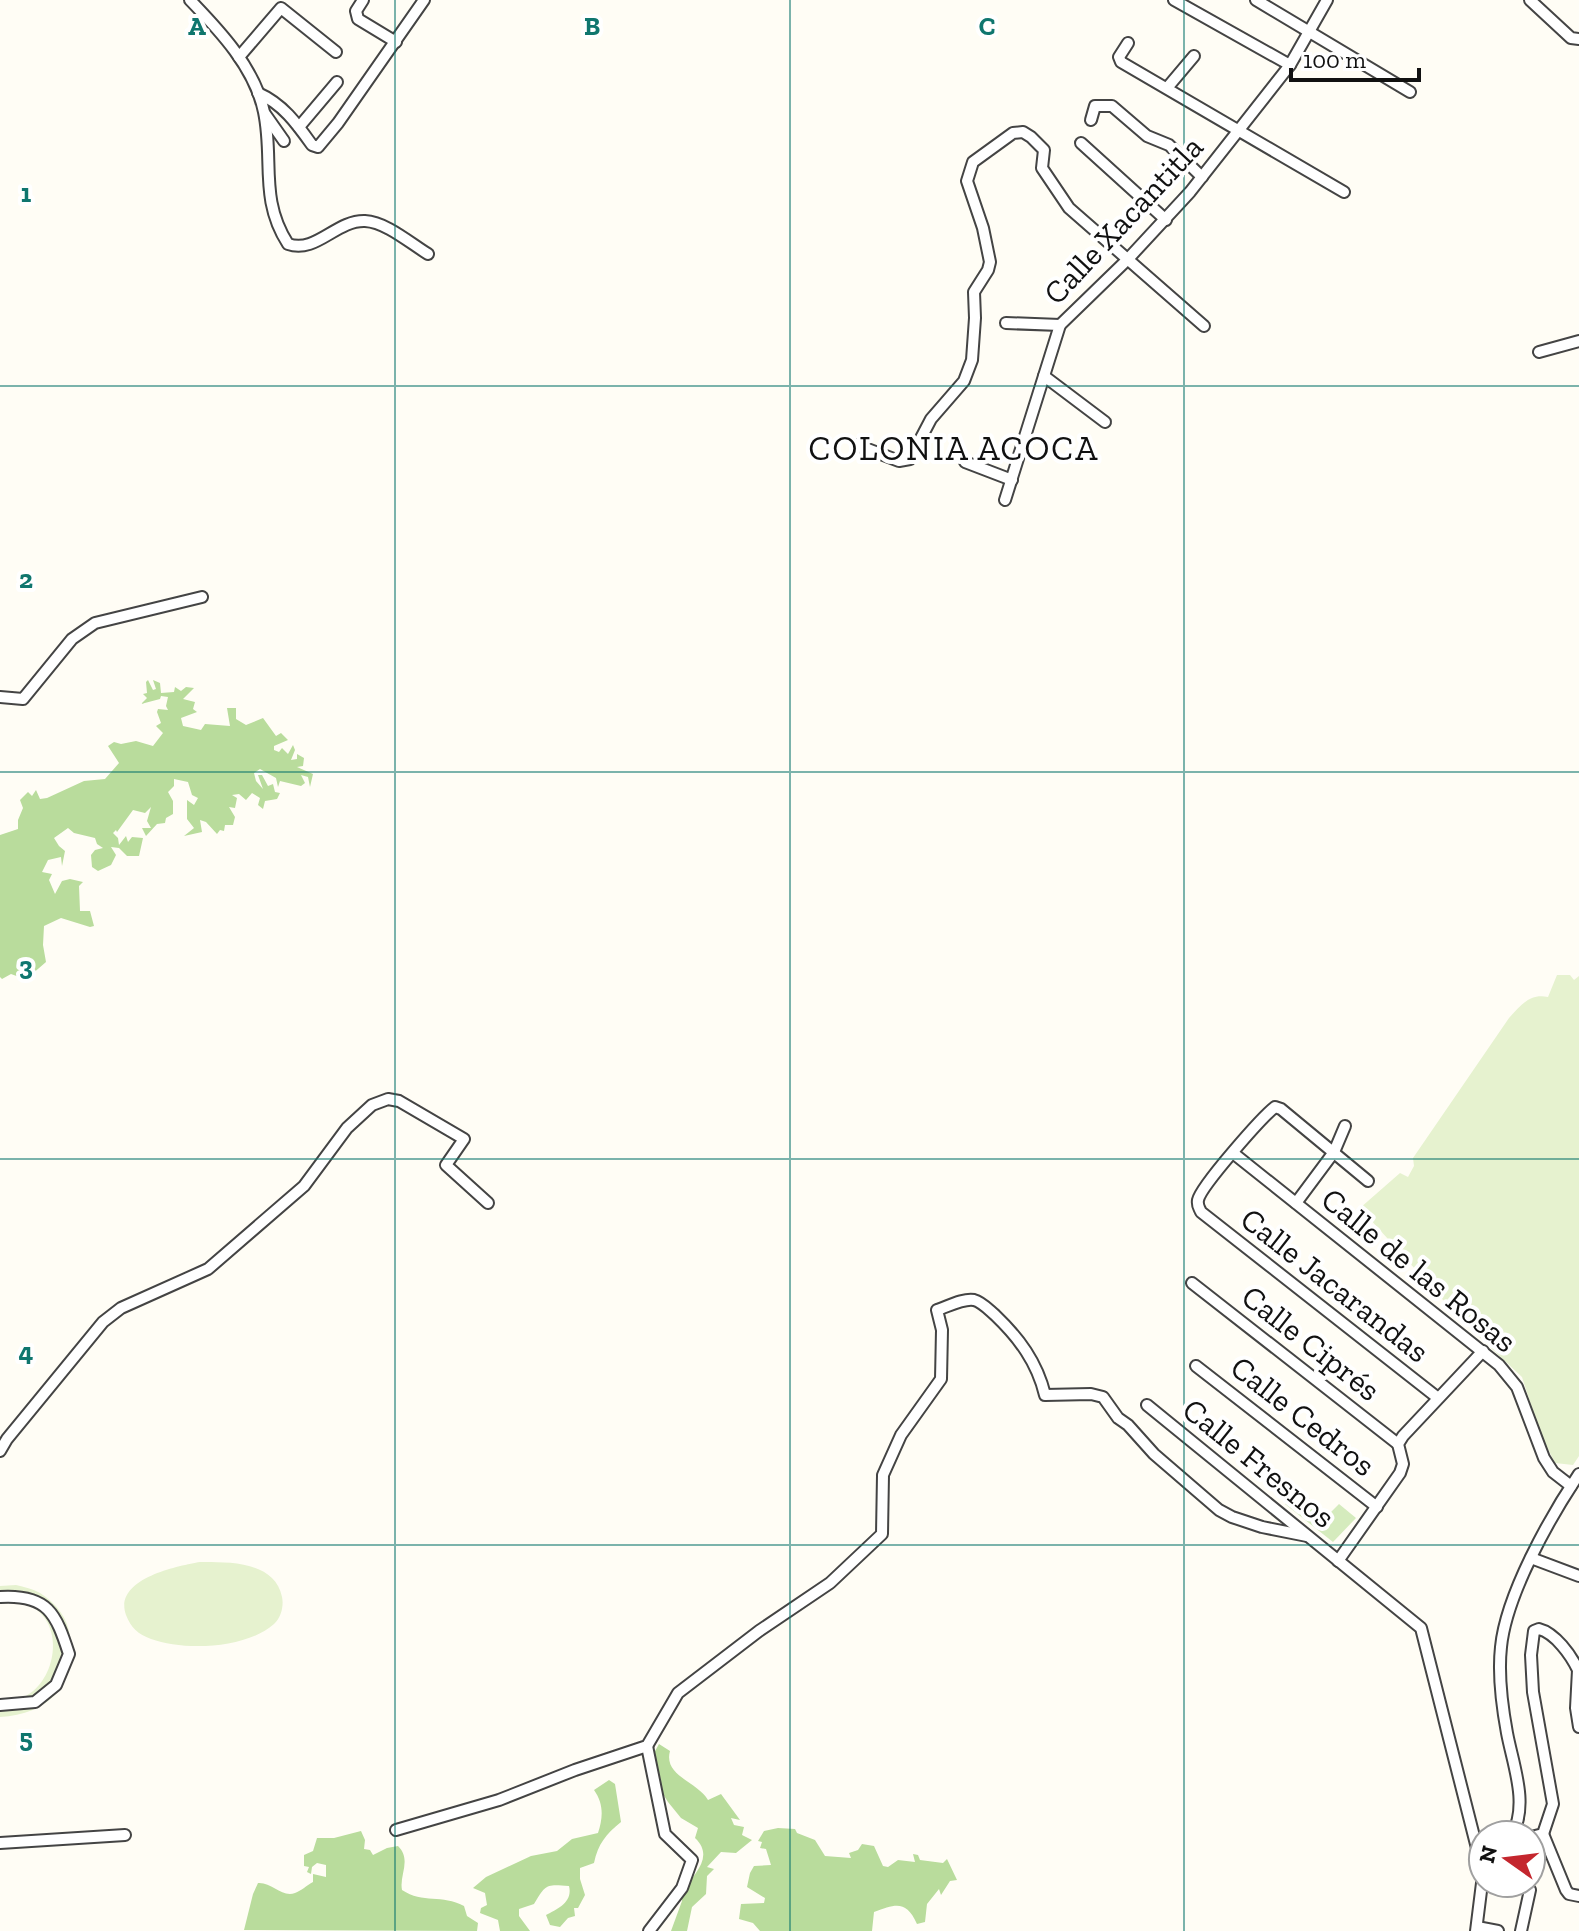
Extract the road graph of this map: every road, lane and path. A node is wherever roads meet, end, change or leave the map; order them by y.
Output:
1 (190, 0) edge
2 (363, 0) edge
3 (424, 0) edge
4 (1174, 0) edge
5 (1256, 0) edge
6 (1327, 0) edge
7 (1530, 0) edge
8 (1309, 31) junction
9 (1579, 39) edge
10 (396, 42) junction
11 (1128, 43) dead end
12 (336, 52) dead end
13 (1194, 56) dead end
14 (239, 57) junction
15 (1290, 65) junction
16 (337, 82) dead end
17 (1167, 88) junction
18 (1410, 92) dead end
19 (258, 93) junction
20 (264, 113) junction
21 (1091, 120) dead end
22 (299, 127) junction
23 (1240, 129) junction
24 (284, 141) dead end
25 (1081, 143) dead end
26 (1202, 177) junction
27 (1344, 192) dead end
28 (1166, 220) junction
29 (428, 254) dead end
30 (1128, 259) junction
31 (1006, 323) dead end
32 (1060, 325) junction
33 (1204, 326) dead end
34 (1579, 341) edge
35 (1539, 352) dead end
36 (1044, 376) junction
37 (1105, 422) dead end
38 (857, 445) dead end
39 (965, 462) dead end
40 (1012, 480) junction
41 (1005, 500) dead end
42 (202, 597) dead end
43 (0, 697) edge
44 (1345, 1126) dead end
45 (1334, 1152) junction
46 (1233, 1153) junction
47 (1368, 1181) dead end
48 (488, 1203) dead end
49 (1296, 1203) junction
50 (1192, 1283) dead end
51 (1483, 1351) junction
52 (1196, 1366) dead end
53 (1438, 1398) junction
54 (1147, 1405) dead end
55 (1398, 1444) junction
56 (0, 1451) edge
57 (1579, 1474) edge
58 (1571, 1486) junction
59 (1377, 1507) junction
60 (1307, 1536) junction
61 (1531, 1558) junction
62 (1338, 1561) junction
63 (1579, 1576) edge
64 (0, 1597) edge
65 (0, 1705) edge
66 (1579, 1727) edge
67 (647, 1746) junction
68 (1471, 1819) edge
69 (1518, 1819) edge
70 (1547, 1822) edge
71 (396, 1830) dead end
72 (125, 1835) dead end
73 (0, 1843) edge
74 (1547, 1844) edge
75 (1579, 1896) edge
76 (1480, 1899) edge
77 (1528, 1899) edge
78 (1476, 1929) edge
79 (649, 1931) edge
80 (1498, 1931) edge
81 (1521, 1931) edge

1 - 14 street
2 - 10 street
3 - 10 street
4 - 15 street
5 - 8 street
6 - 8 street, Calle Xacantitla
7 - 9 street
8 - 15 street, Calle Xacantitla
8 - 18 street
10 - 22 street
11 - 17 street
12 - 14 street
13 - 17 street
14 - 19 street
15 - 23 street, Calle Xacantitla
16 - 22 street
17 - 23 street
19 - 20 street
19 - 22 street
20 - 24 street
20 - 29 street
21 - 26 street
23 - 26 street, Calle Xacantitla
23 - 27 street
25 - 28 street
26 - 28 street, Calle Xacantitla
28 - 30 street, Calle Xacantitla
30 - 32 street, Calle Xacantitla
30 - 33 street
30 - 38 street
31 - 32 street
32 - 36 street, Calle Xacantitla
34 - 35 street
36 - 37 street
36 - 40 street, Calle Xacantitla
39 - 40 street
40 - 41 street, Calle Xacantitla
42 - 43 street
44 - 45 street
45 - 46 street
45 - 47 street
45 - 49 street
46 - 49 street, Calle de las Rosas
46 - 53 street, Calle Jacarandas
48 - 56 street
49 - 51 street, Calle de las Rosas
50 - 55 street, Calle Ciprés
51 - 53 street
51 - 58 street, Calle de las Rosas
52 - 59 street, Calle Cedros
53 - 55 street
54 - 60 street, Calle Fresnos
55 - 59 street
57 - 58 street
58 - 61 street
59 - 62 street
60 - 62 street, Calle Fresnos
60 - 67 street
61 - 63 street
61 - 69 street
62 - 68 street, Calle Fresnos
64 - 65 street
66 - 70 street
67 - 71 street
67 - 79 street
72 - 73 street
74 - 75 street
76 - 78 street, Calle Fresnos
77 - 81 street
78 - 80 street

